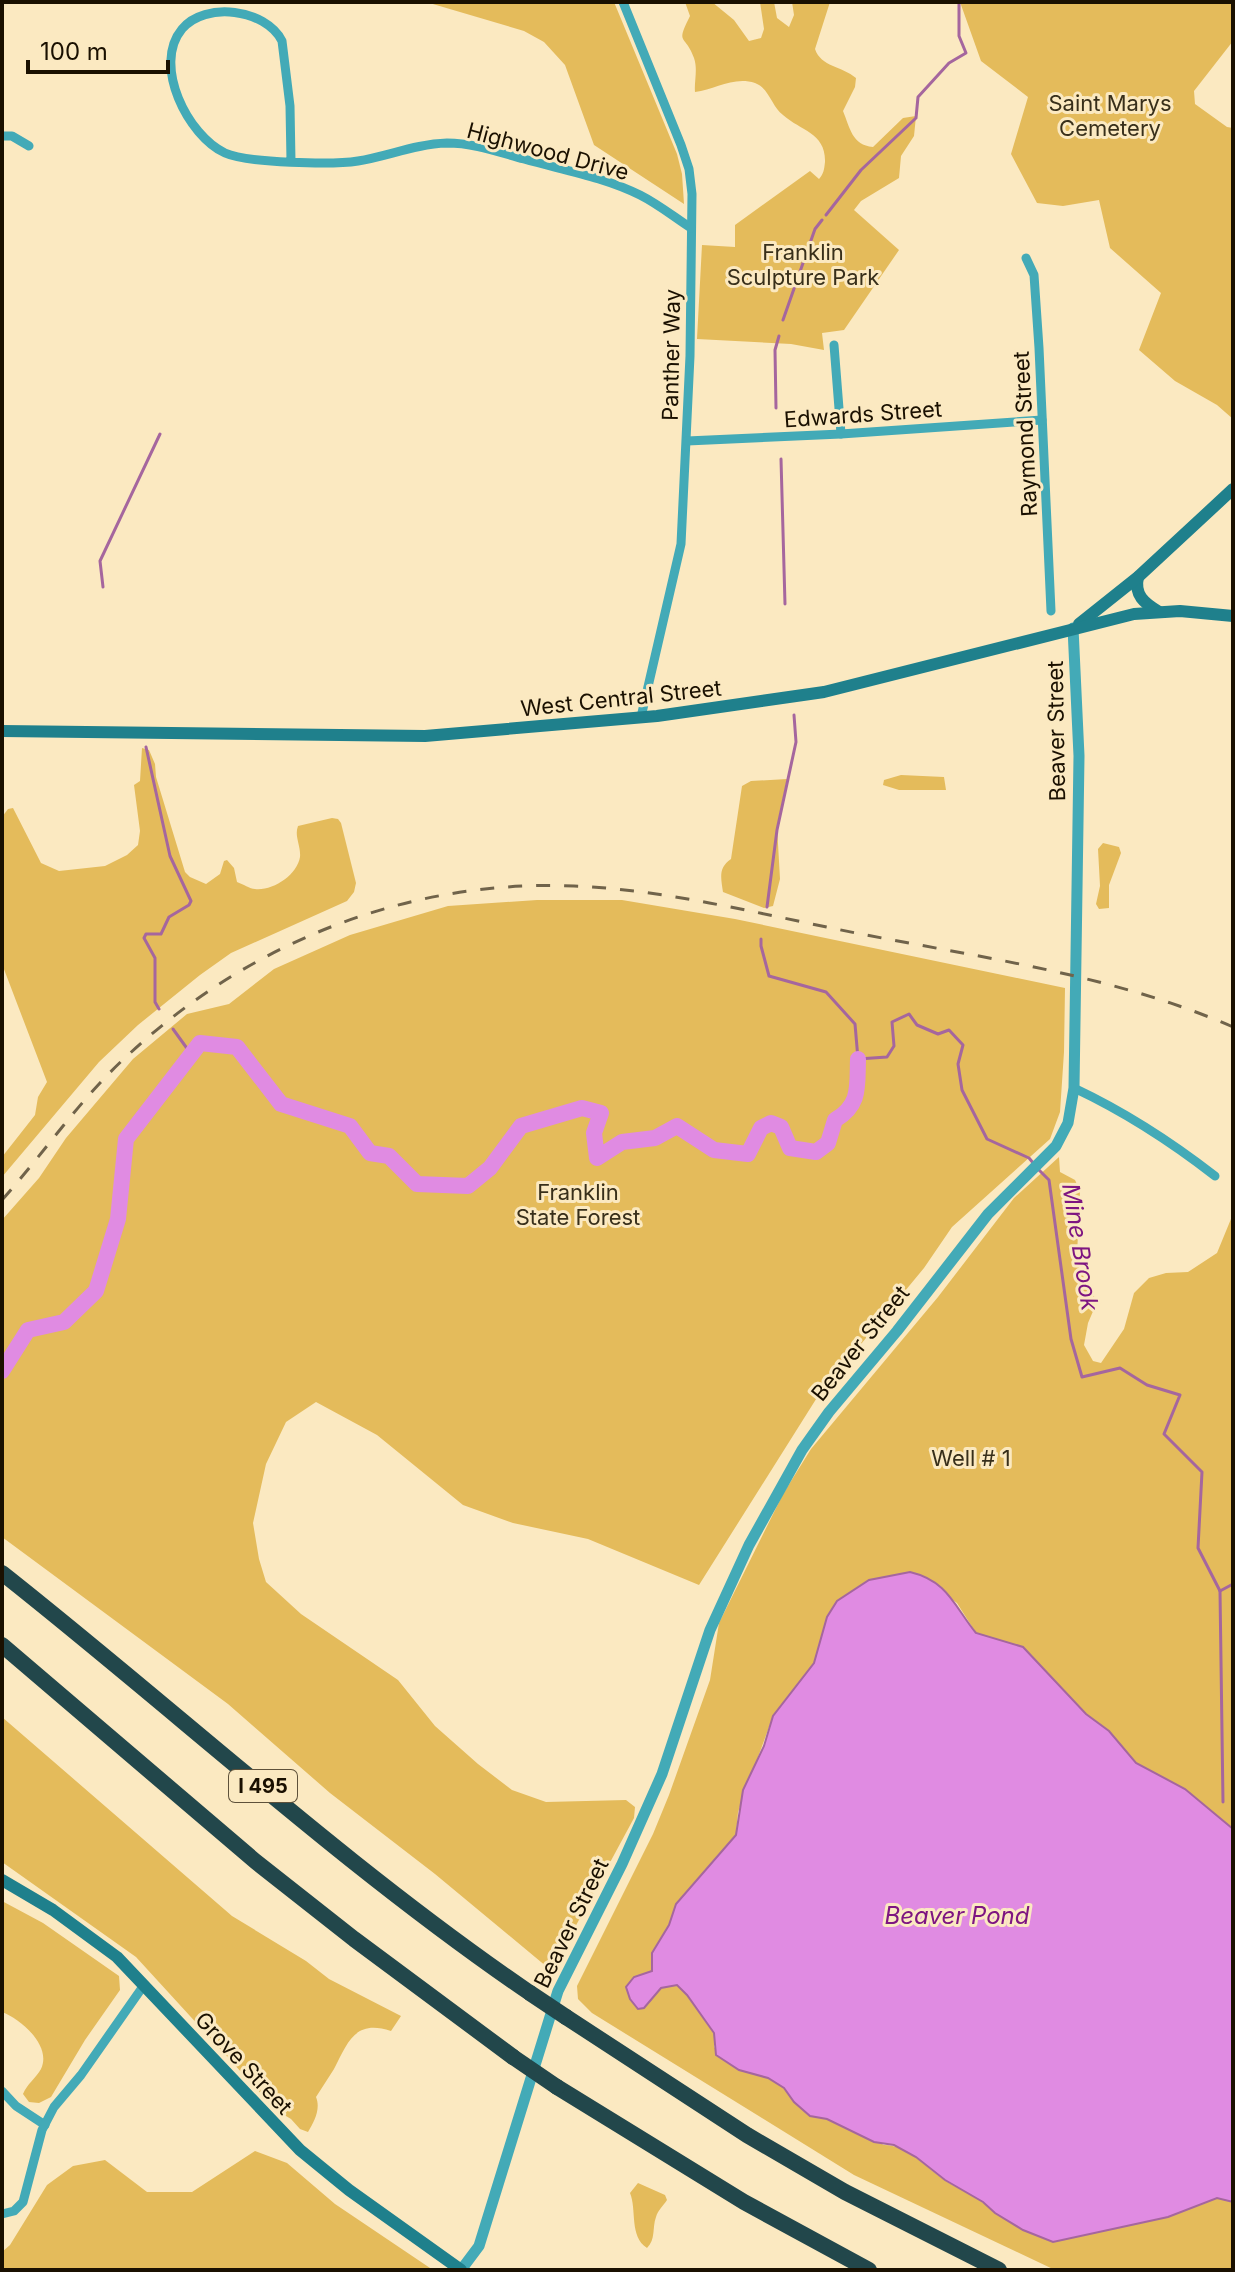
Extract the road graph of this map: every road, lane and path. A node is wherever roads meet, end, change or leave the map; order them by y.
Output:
1 (623, 2) edge
2 (2, 136) edge
3 (29, 146) dead end
4 (291, 161) junction
5 (691, 228) junction
6 (1026, 258) dead end
7 (834, 345) dead end
8 (1042, 420) junction
9 (841, 434) junction
10 (687, 441) junction
11 (1233, 489) edge
12 (1138, 577) junction
13 (1051, 611) dead end
14 (1159, 612) junction
15 (1233, 616) edge
16 (1073, 628) junction
17 (641, 717) junction
18 (2, 731) edge
19 (1074, 1088) junction
20 (1215, 1176) dead end
21 (2, 1573) edge
22 (2, 1645) edge
23 (2, 1880) edge
24 (144, 1985) junction
25 (2, 2091) edge
26 (45, 2125) junction
27 (2, 2214) edge
28 (461, 2270) edge
29 (869, 2270) edge
30 (999, 2270) edge

1 - 5 street, Panther Way
2 - 3 street
4 - 4 street, Highwood Drive
4 - 5 street, Highwood Drive
5 - 10 street, Panther Way
6 - 8 street, Raymond Street
7 - 9 street
8 - 9 street, Edwards Street
8 - 13 street, Raymond Street
9 - 10 street, Edwards Street
10 - 17 street, Panther Way
11 - 12 main road, Beaver Street
12 - 14 main road
12 - 16 main road, Beaver Street
14 - 15 main road, West Central Street
14 - 16 main road, West Central Street
16 - 17 main road, West Central Street
16 - 19 street, Beaver Street
17 - 18 main road, West Central Street
19 - 20 street
19 - 28 street, Beaver Street
21 - 30 highway, I 495, bridge
22 - 29 highway, I 495, bridge
23 - 24 main road, Grove Street
24 - 26 street
24 - 28 main road, Grove Street
25 - 26 street
26 - 27 street

